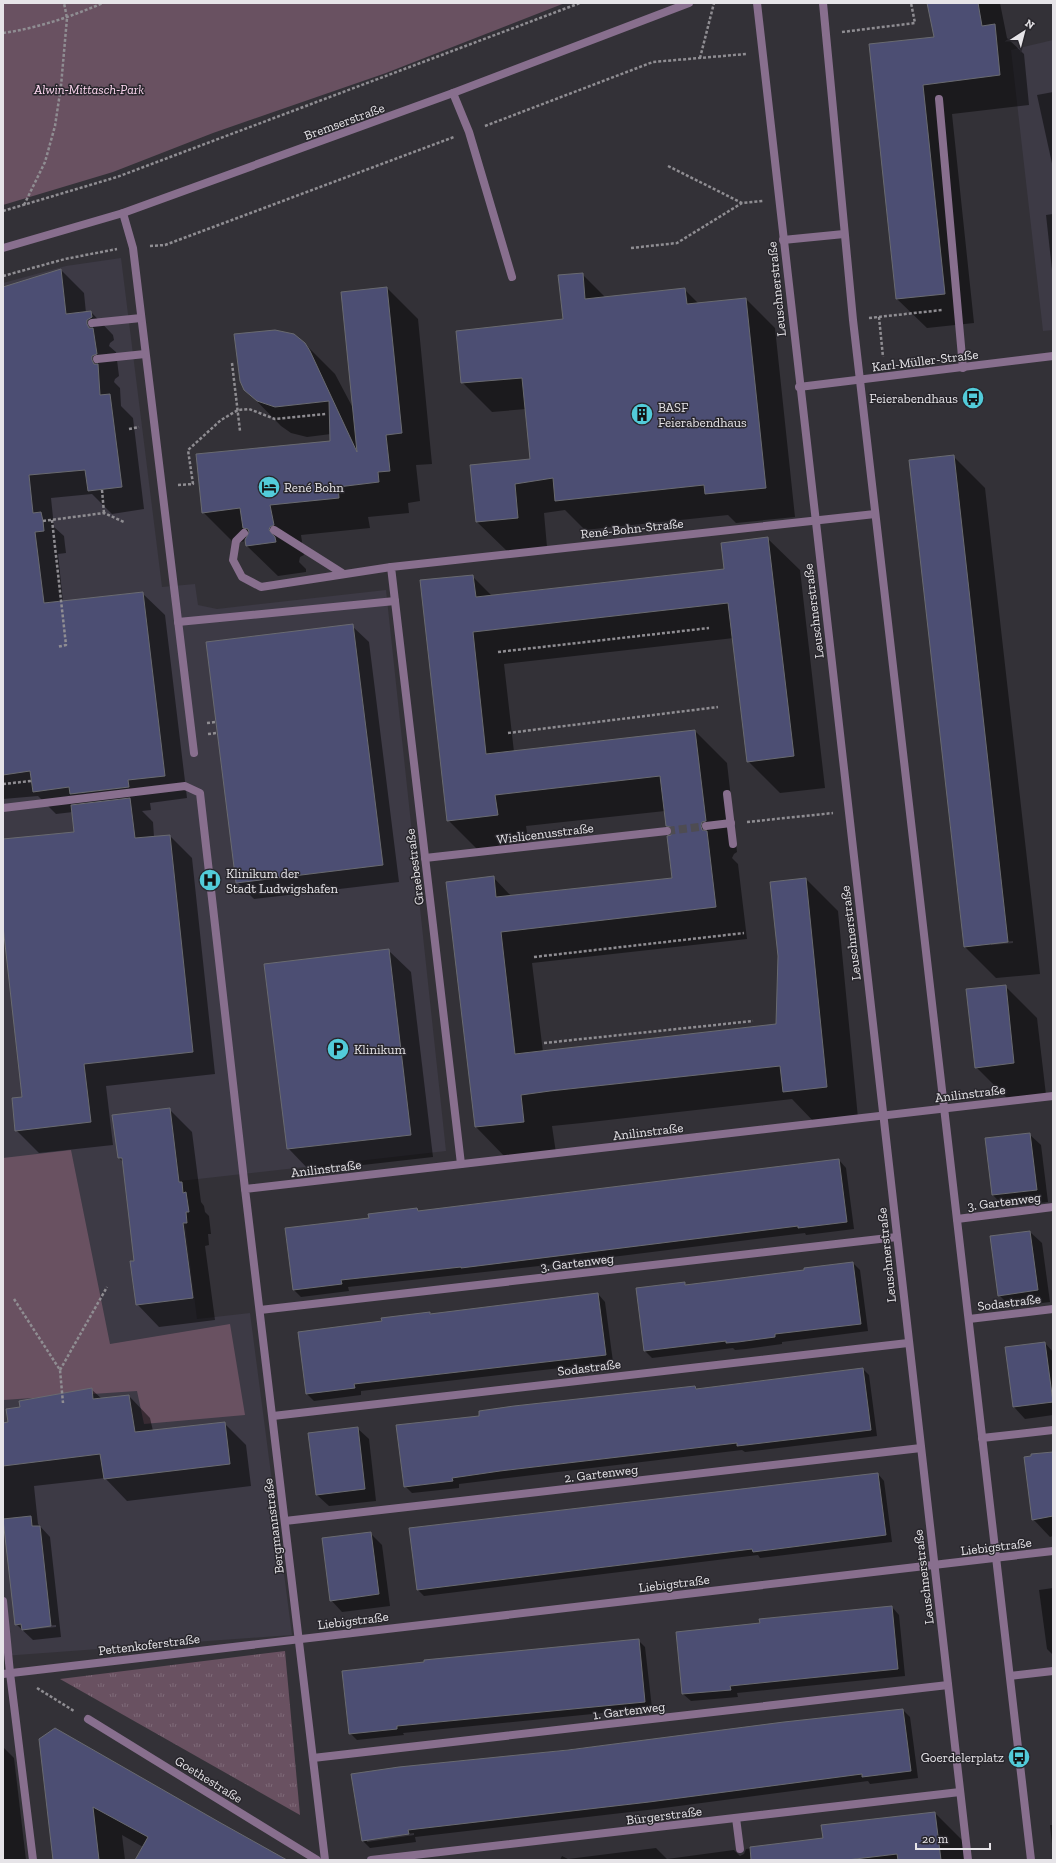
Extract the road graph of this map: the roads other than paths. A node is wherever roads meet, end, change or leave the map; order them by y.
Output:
1 (689, 3) edge
2 (757, 3) edge
3 (823, 3) edge
4 (453, 93) junction
5 (939, 99) dead end
6 (124, 213) junction
7 (844, 234) junction
8 (783, 240) junction
9 (3, 248) edge
10 (512, 277) dead end
11 (141, 318) junction
12 (92, 323) dead end
13 (145, 354) junction
14 (1053, 356) edge
15 (97, 359) dead end
16 (963, 368) junction
17 (860, 380) junction
18 (799, 387) junction
19 (876, 514) junction
20 (814, 520) junction
21 (274, 530) dead end
22 (244, 533) dead end
23 (391, 566) junction
24 (342, 573) junction
25 (395, 601) junction
26 (178, 622) junction
27 (194, 753) dead end
28 (727, 794) dead end
29 (3, 808) edge
30 (731, 823) junction
31 (706, 826) tunnel mouth
32 (667, 831) tunnel mouth
33 (733, 844) dead end
34 (426, 858) junction
35 (1053, 1096) edge
36 (944, 1108) junction
37 (883, 1116) junction
38 (462, 1164) junction
39 (245, 1189) junction
40 (1053, 1208) edge
41 (957, 1219) junction
42 (896, 1237) junction
43 (1053, 1309) edge
44 (260, 1310) junction
45 (969, 1319) junction
46 (908, 1343) junction
47 (273, 1416) junction
48 (1053, 1430) edge
49 (982, 1438) junction
50 (921, 1448) junction
51 (285, 1521) junction
52 (1053, 1551) edge
53 (996, 1558) junction
54 (934, 1565) junction
55 (3, 1601) edge
56 (299, 1638) junction
57 (1053, 1671) edge
58 (7, 1673) edge
59 (1010, 1676) junction
60 (948, 1685) junction
61 (88, 1719) road end
62 (313, 1758) junction
63 (960, 1792) junction
64 (736, 1818) junction
65 (740, 1849) dead end
66 (33, 1860) edge
67 (317, 1860) edge
68 (325, 1860) edge
69 (371, 1860) edge
70 (968, 1860) edge
71 (1031, 1860) edge

1 - 4 street, Bremserstraße
2 - 8 street, Leuschnerstraße
3 - 7 street
4 - 6 street, Bremserstraße
4 - 10 street
5 - 16 street
6 - 9 street, Bremserstraße
6 - 11 street
7 - 8 street
7 - 17 street
8 - 18 street, Leuschnerstraße
11 - 12 street
11 - 13 street
13 - 15 street
13 - 26 street
14 - 16 street, Karl-Müller-Straße
16 - 17 street, Karl-Müller-Straße
17 - 18 street, Karl-Müller-Straße
17 - 19 street
18 - 20 street, Leuschnerstraße
19 - 20 street, René-Bohn-Straße
19 - 36 street
20 - 23 street, René-Bohn-Straße
20 - 37 street, Leuschnerstraße
21 - 24 street
22 - 24 street, René-Bohn-Straße
23 - 24 street, René-Bohn-Straße
23 - 25 street, Graebestraße
25 - 26 street
25 - 34 street, Graebestraße
26 - 27 street
28 - 30 street
29 - 39 street, Bergmannstraße
30 - 31 street
30 - 33 street
32 - 34 street, Wislicenusstraße
34 - 38 street, Graebestraße
35 - 36 street, Anilinstraße
36 - 37 street, Anilinstraße
36 - 41 street
37 - 38 street, Anilinstraße
37 - 42 street, Leuschnerstraße
38 - 39 street, Anilinstraße
39 - 44 street, Bergmannstraße
40 - 41 street, 3. Gartenweg
41 - 45 street
42 - 44 street, 3. Gartenweg
42 - 46 street, Leuschnerstraße
43 - 45 street, Sodastraße
44 - 47 street, Bergmannstraße
45 - 49 street
46 - 47 street, Sodastraße
46 - 50 street, Leuschnerstraße
47 - 51 street, Bergmannstraße
48 - 49 street
49 - 53 street
50 - 51 street, 2. Gartenweg
50 - 54 street, Leuschnerstraße
51 - 56 street, Bergmannstraße
52 - 53 street, Liebigstraße
53 - 54 street, Liebigstraße
53 - 59 street
54 - 56 street, Liebigstraße
54 - 60 street, Leuschnerstraße
55 - 58 street
56 - 58 street, Pettenkoferstraße
56 - 62 street, Bergmannstraße
57 - 59 street
58 - 66 street
59 - 71 street
60 - 62 street, 1. Gartenweg
60 - 63 street, Leuschnerstraße
61 - 67 street, Goethestraße
62 - 68 street, Bergmannstraße
63 - 64 street, Bürgerstraße
63 - 70 street, Leuschnerstraße
64 - 65 street
64 - 69 street, Bürgerstraße

